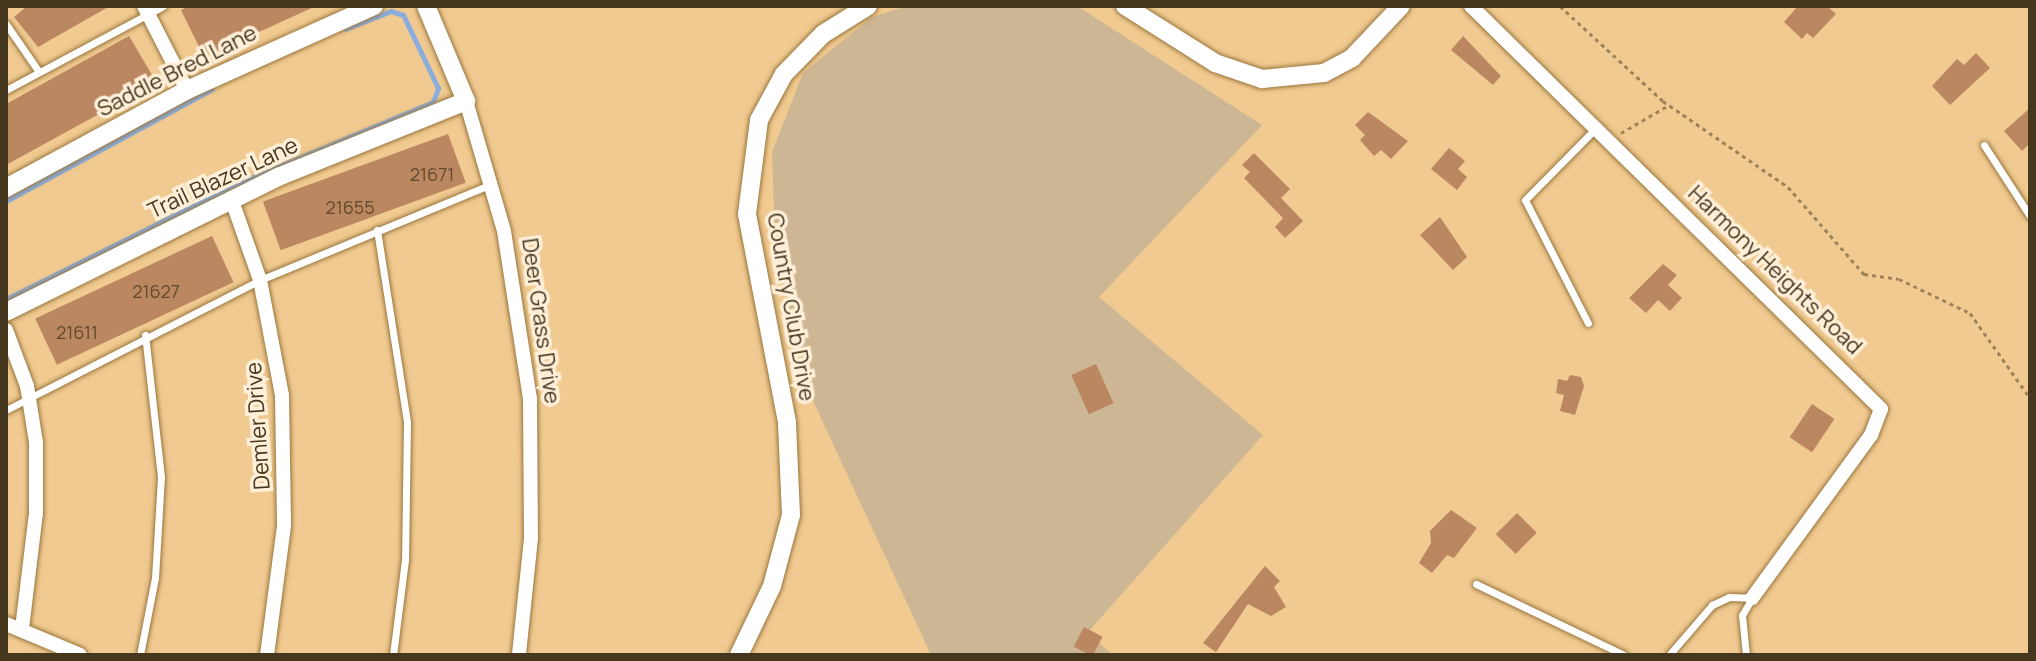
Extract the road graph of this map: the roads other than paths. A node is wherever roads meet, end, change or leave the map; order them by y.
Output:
1 (163, 6) edge
2 (374, 6) edge
3 (426, 6) edge
4 (868, 6) edge
5 (1125, 6) edge
6 (1401, 6) edge
7 (1471, 6) edge
8 (146, 10) edge
9 (6, 24) edge
10 (39, 72) junction
11 (6, 90) edge
12 (187, 90) junction
13 (466, 101) junction
14 (1595, 129) junction
15 (1984, 145) dead end
16 (493, 183) junction
17 (6, 188) edge
18 (231, 198) junction
19 (2030, 216) edge
20 (377, 230) junction
21 (260, 280) junction
22 (6, 312) edge
23 (1588, 323) dead end
24 (6, 330) edge
25 (145, 335) junction
26 (30, 397) junction
27 (6, 410) edge
28 (1476, 584) dead end
29 (1752, 598) junction
30 (6, 624) edge
31 (22, 629) junction
32 (80, 655) edge
33 (140, 655) edge
34 (267, 655) edge
35 (393, 655) edge
36 (519, 655) edge
37 (739, 655) edge
38 (1624, 655) edge
39 (1669, 655) edge
40 (1746, 655) edge

1 - 8 lane
2 - 12 street, Saddle Bred Lane
3 - 13 street, Deer Grass Drive
4 - 37 street, Country Club Drive
5 - 6 street
7 - 14 street, Harmony Heights Road
8 - 10 lane
8 - 12 street
9 - 10 lane
10 - 11 lane
12 - 17 street, Saddle Bred Lane
13 - 16 street, Deer Grass Drive
13 - 18 street, Trail Blazer Lane
14 - 23 lane
14 - 29 street, Harmony Heights Road
15 - 19 lane
16 - 20 lane
16 - 36 street, Deer Grass Drive
18 - 21 street, Demler Drive
18 - 22 street, Trail Blazer Lane
20 - 21 lane
20 - 35 lane
21 - 25 lane
21 - 34 street, Demler Drive
24 - 26 street
25 - 26 lane
25 - 33 lane
26 - 27 lane
26 - 31 street
28 - 38 lane
29 - 39 lane
29 - 40 lane
30 - 31 street
31 - 32 street

